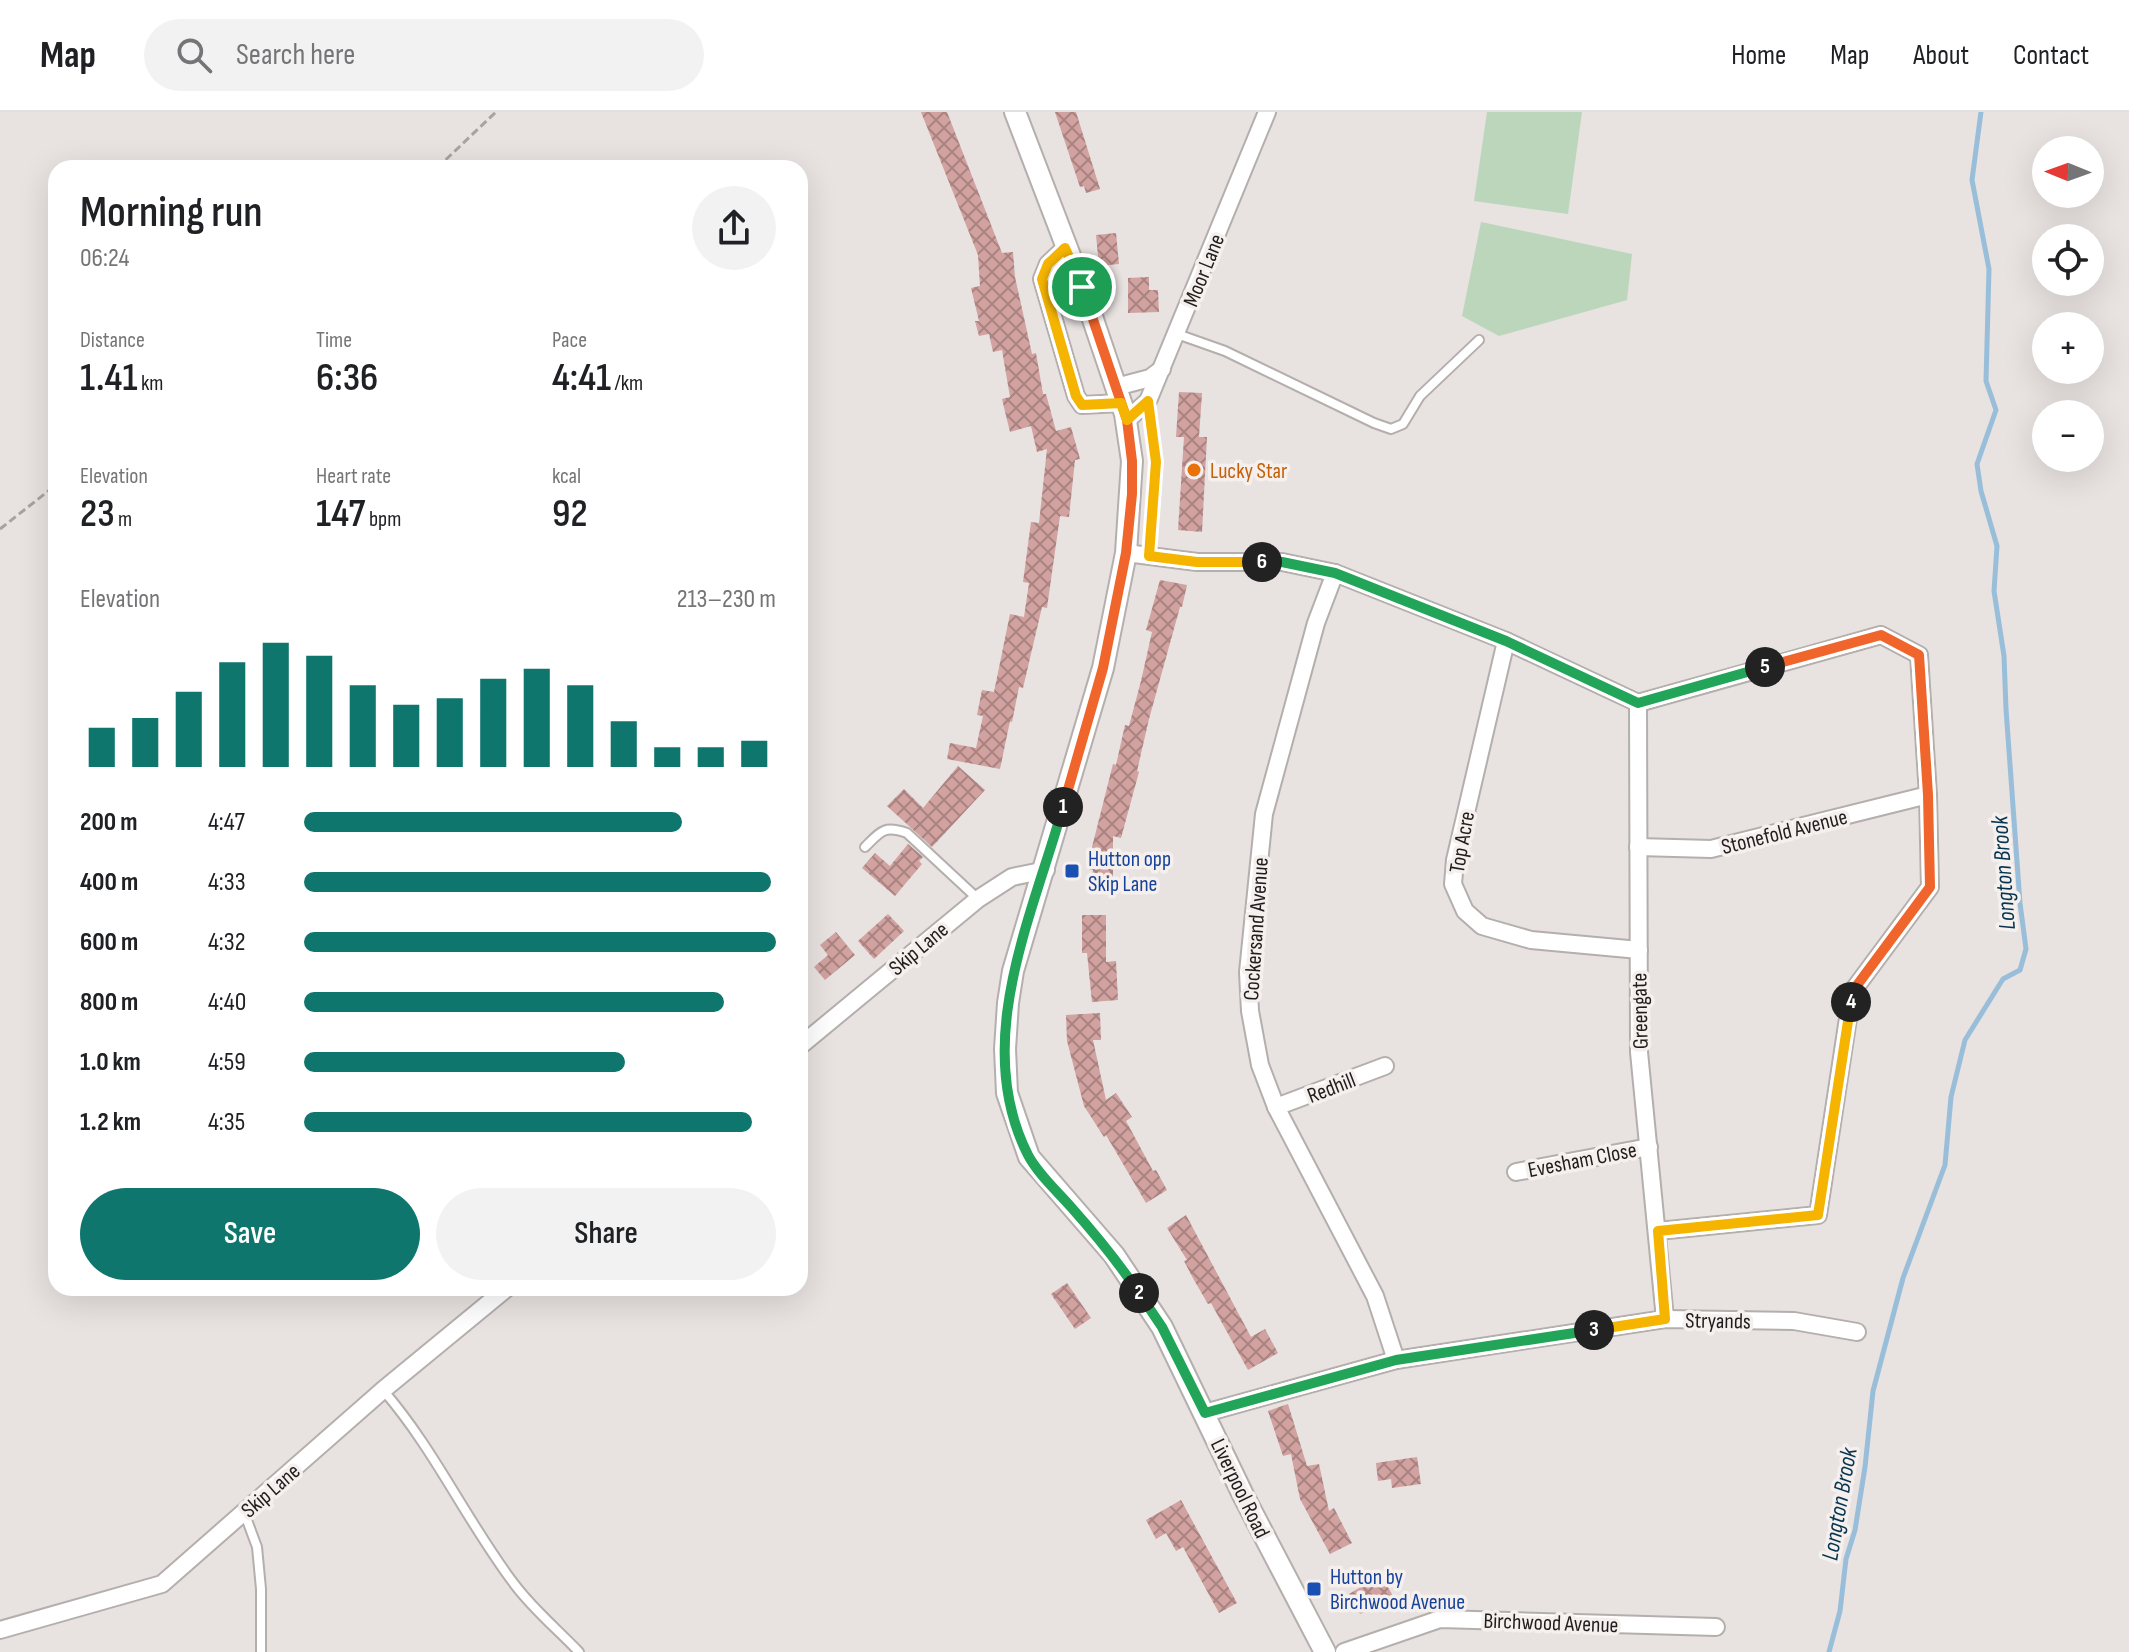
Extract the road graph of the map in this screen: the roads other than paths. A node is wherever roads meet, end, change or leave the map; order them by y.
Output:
1 (1015, 112) edge
2 (1267, 112) edge
3 (1065, 248) junction
4 (1177, 334) junction
5 (1479, 340) dead end
6 (1162, 369) junction
7 (1148, 401) junction
8 (1122, 403) junction
9 (1126, 553) junction
10 (1149, 556) junction
11 (1335, 573) junction
12 (1506, 641) junction
13 (1638, 703) junction
14 (1928, 795) junction
15 (865, 847) dead end
16 (1638, 847) junction
17 (1046, 870) junction
18 (978, 899) junction
19 (1639, 950) junction
20 (808, 1039) edge
21 (1385, 1066) dead end
22 (1276, 1107) junction
23 (1649, 1147) junction
24 (1516, 1172) dead end
25 (1658, 1231) junction
26 (497, 1296) edge
27 (1665, 1319) junction
28 (1857, 1332) dead end
29 (1396, 1360) junction
30 (383, 1390) junction
31 (1205, 1413) junction
32 (244, 1512) junction
33 (1716, 1627) dead end
34 (0, 1630) edge
35 (261, 1652) edge
36 (579, 1652) edge
37 (1325, 1652) edge
38 (1344, 1652) edge

1 - 3 street, Liverpool Road
2 - 4 street, Moor Lane
3 - 8 street, Liverpool Road
3 - 8 street
4 - 5 lane
4 - 6 street, Moor Lane
6 - 7 street, Moor Lane
6 - 8 street
7 - 8 street, Moor Lane
7 - 10 lane
8 - 9 street, Liverpool Road
9 - 10 street
9 - 17 street, Liverpool Road
10 - 11 street
11 - 12 street
11 - 22 street, Cockersand Avenue
12 - 13 street
12 - 19 street, Top Acre
13 - 14 street
13 - 16 street, Greengate
14 - 16 street, Stonefold Avenue
14 - 25 street
15 - 18 lane
16 - 19 street, Greengate
17 - 18 street, Skip Lane
17 - 31 street, Liverpool Road
18 - 20 street, Skip Lane
19 - 23 street, Greengate
21 - 22 street, Redhill
22 - 29 street, Cockersand Avenue
23 - 24 street, Evesham Close
23 - 25 street, Greengate
25 - 27 street, Greengate
26 - 30 street, Skip Lane
27 - 28 street, Stryands
27 - 29 street, Stryands
29 - 31 street, Stryands
30 - 32 street, Skip Lane
30 - 36 lane
31 - 37 street, Liverpool Road
32 - 34 street, Skip Lane
32 - 35 lane
33 - 38 street, Birchwood Avenue

